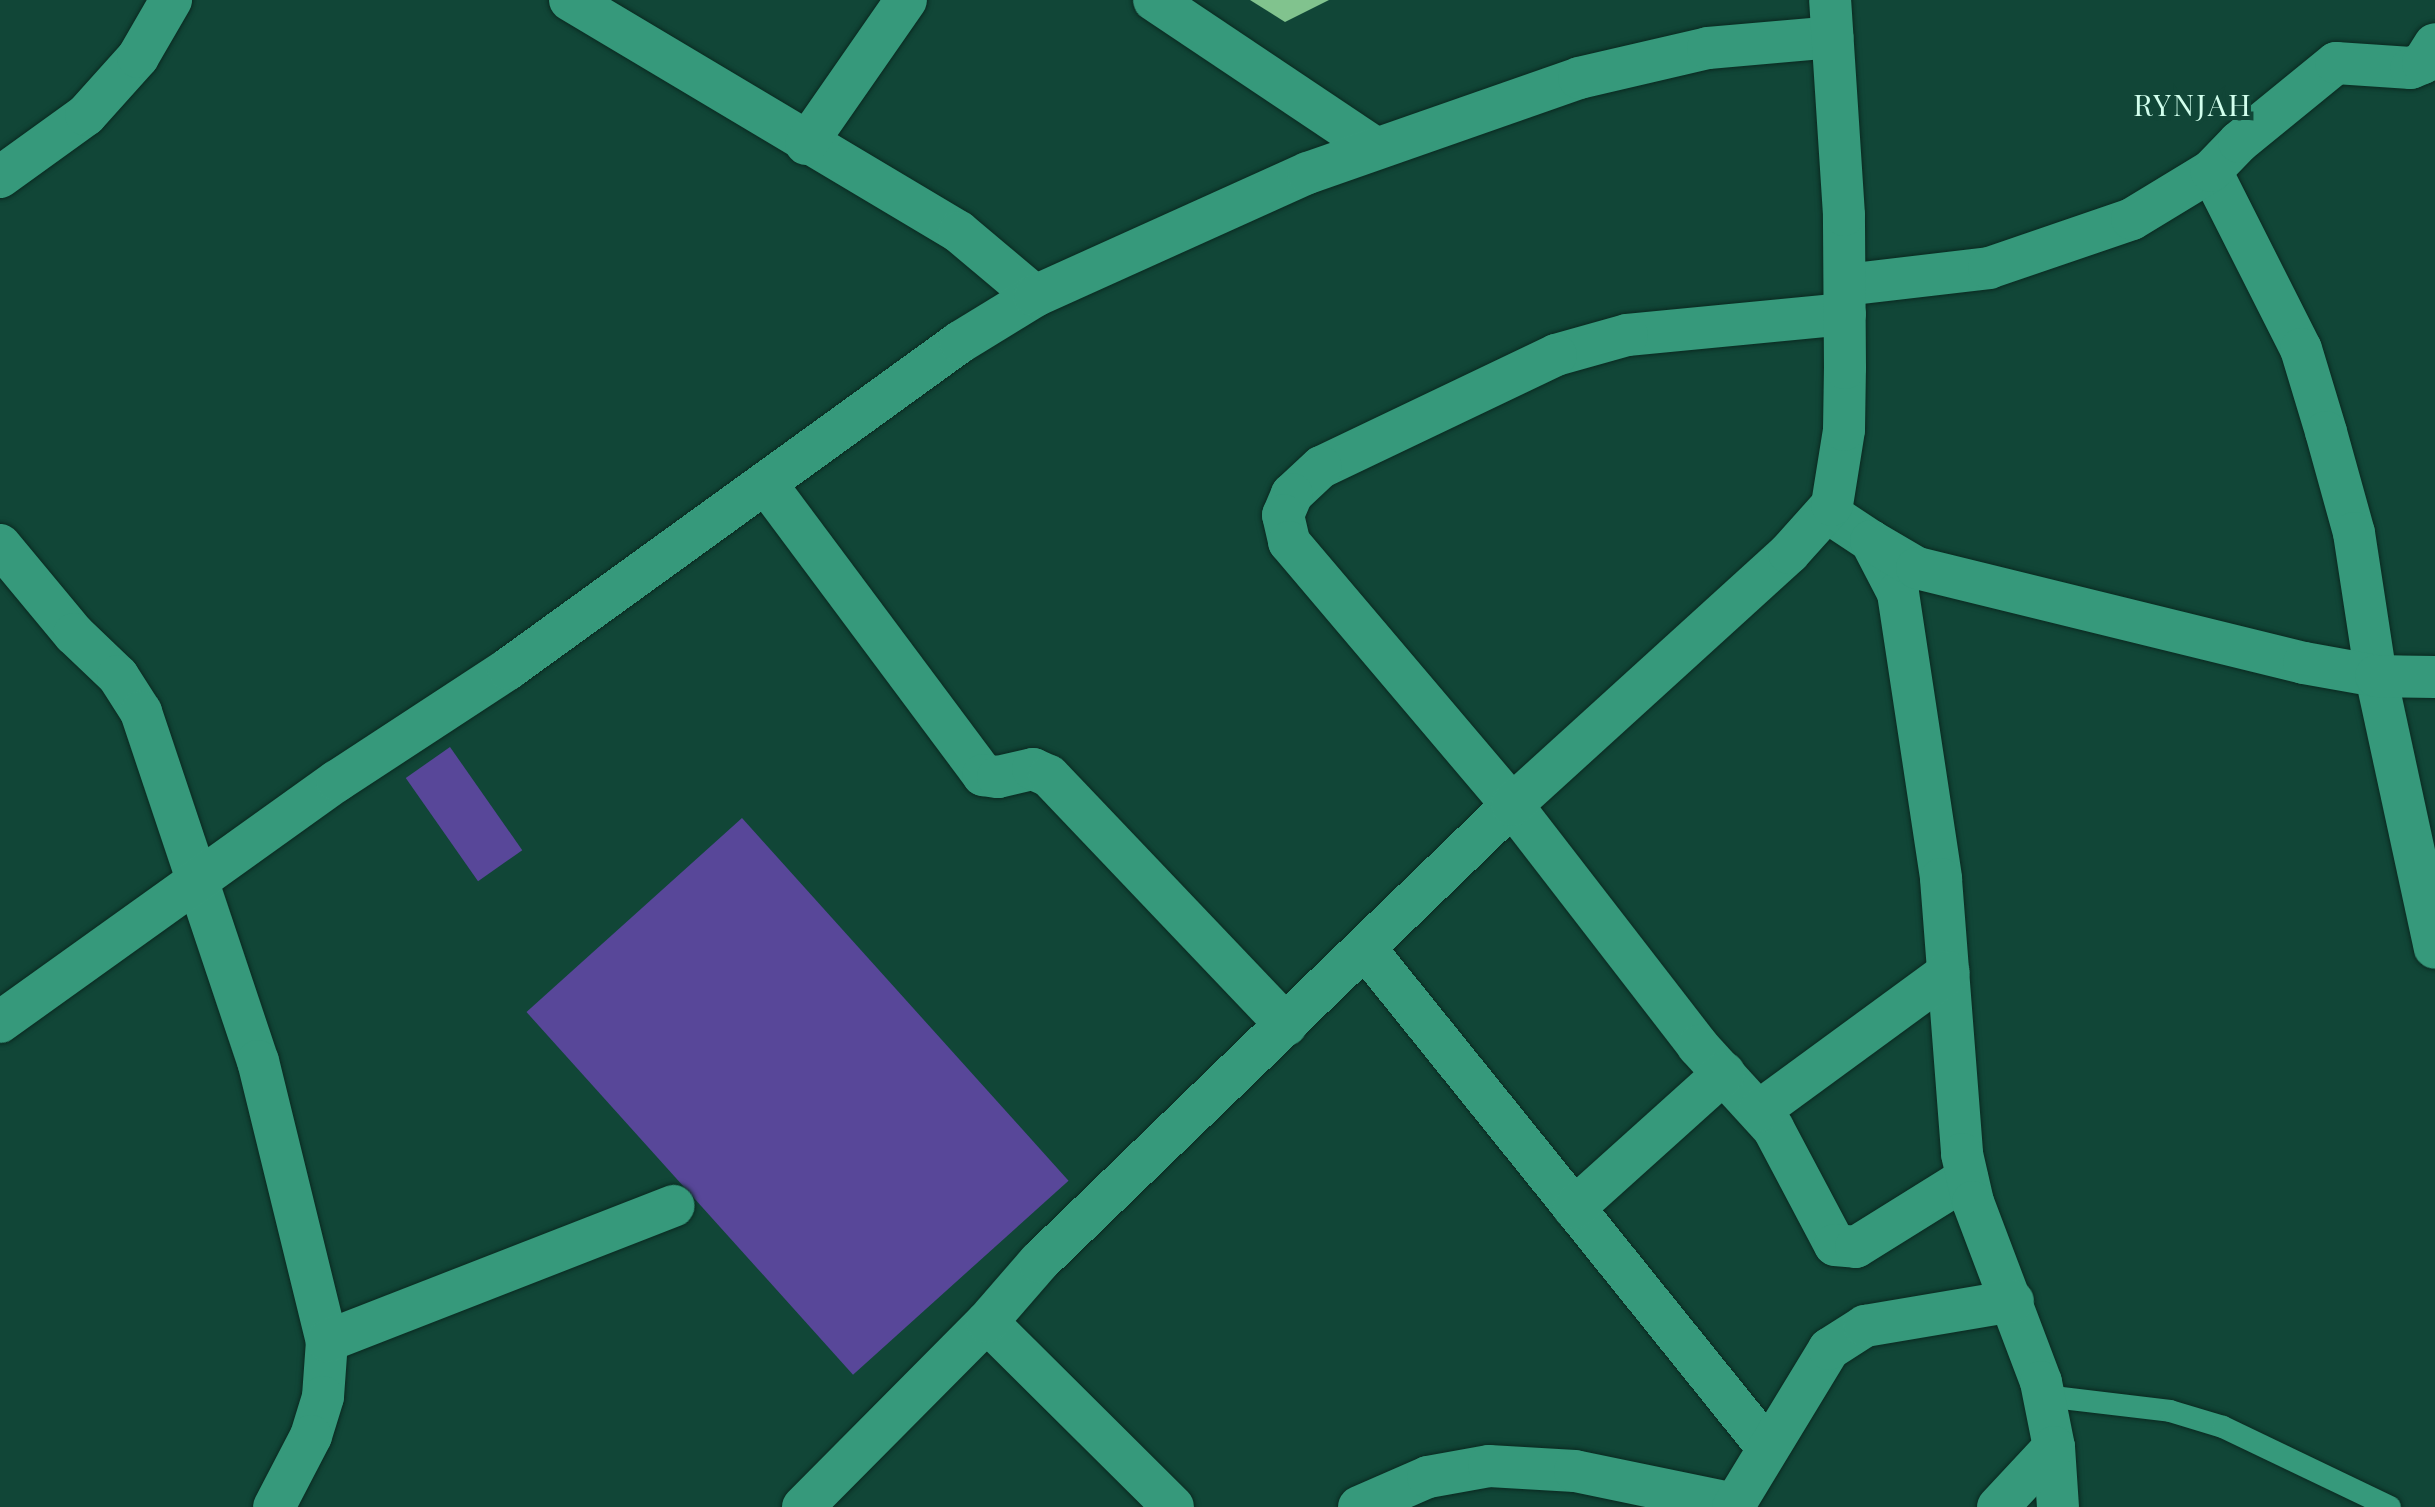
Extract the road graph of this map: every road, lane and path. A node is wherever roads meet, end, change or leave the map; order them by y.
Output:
1 (171, 0) edge
2 (570, 0) edge
3 (906, 0) edge
4 (1154, 0) edge
5 (1832, 19) edge
6 (2435, 44) edge
7 (806, 144) junction
8 (1375, 148) junction
9 (2211, 171) junction
10 (0, 177) edge
11 (1035, 296) junction
12 (1845, 299) junction
13 (767, 485) junction
14 (1827, 512) junction
15 (1871, 541) junction
16 (0, 545) edge
17 (16, 590) edge
18 (2376, 676) junction
19 (2435, 677) edge
20 (1512, 805) junction
21 (200, 882) junction
22 (1365, 948) junction
23 (2435, 948) edge
24 (1949, 972) junction
25 (0, 1022) edge
26 (1286, 1025) junction
27 (1724, 1073) junction
28 (1759, 1111) junction
29 (1967, 1178) junction
30 (674, 1206) dead end
31 (1574, 1208) junction
32 (2013, 1301) junction
33 (987, 1322) junction
34 (327, 1341) junction
35 (2045, 1396) junction
36 (1766, 1446) junction
37 (2054, 1447) junction
38 (1733, 1506) edge
39 (274, 1507) edge
40 (803, 1507) edge
41 (1173, 1507) edge
42 (1359, 1507) edge
43 (1998, 1507) edge
44 (2058, 1507) edge
45 (2390, 1507) edge

1 - 10 street
2 - 7 street
3 - 7 street
4 - 8 street
5 - 8 street
5 - 12 street
6 - 9 street
7 - 11 street
8 - 11 street
9 - 12 street
9 - 18 street
11 - 13 street
12 - 14 street
12 - 20 street
13 - 21 street
13 - 26 street
14 - 15 street
14 - 20 street
15 - 18 street
15 - 24 street
16 - 17 street
17 - 21 street
18 - 19 street
18 - 23 street
20 - 22 street
20 - 27 street
21 - 25 street
21 - 34 street
22 - 26 street
22 - 31 street
24 - 28 street
24 - 29 street
26 - 33 street
27 - 28 street
27 - 31 street
28 - 29 street
29 - 32 street
30 - 34 street
31 - 36 street
32 - 35 street
32 - 36 street
33 - 40 street
33 - 41 street
34 - 39 street
35 - 37 street
35 - 45 lane
36 - 38 street
37 - 43 street
37 - 44 street
38 - 42 street

